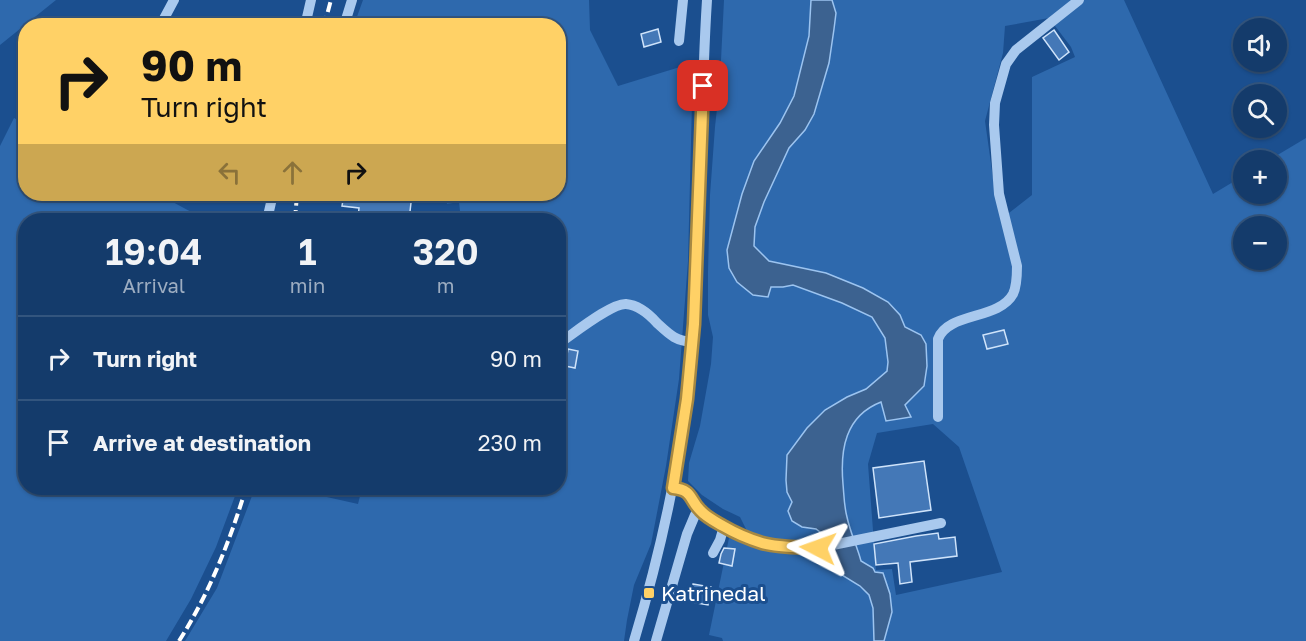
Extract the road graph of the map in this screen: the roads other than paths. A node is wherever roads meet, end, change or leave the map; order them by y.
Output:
1 (174, 0) edge
2 (311, 0) edge
3 (352, 0) edge
4 (683, 0) edge
5 (707, 0) edge
6 (1079, 0) edge
7 (164, 18) edge
8 (307, 18) edge
9 (346, 18) edge
10 (679, 41) dead end
11 (566, 339) edge
12 (693, 342) junction
13 (938, 417) dead end
14 (673, 488) junction
15 (699, 510) junction
16 (941, 523) dead end
17 (724, 526) junction
18 (713, 553) dead end
19 (634, 641) edge
20 (656, 641) edge

1 - 7 street
2 - 8 street
3 - 9 street
4 - 10 street
5 - 12 street
6 - 13 street
11 - 12 street
12 - 14 street
14 - 15 street
14 - 19 street
15 - 17 street
15 - 20 street
16 - 17 street
17 - 18 street

